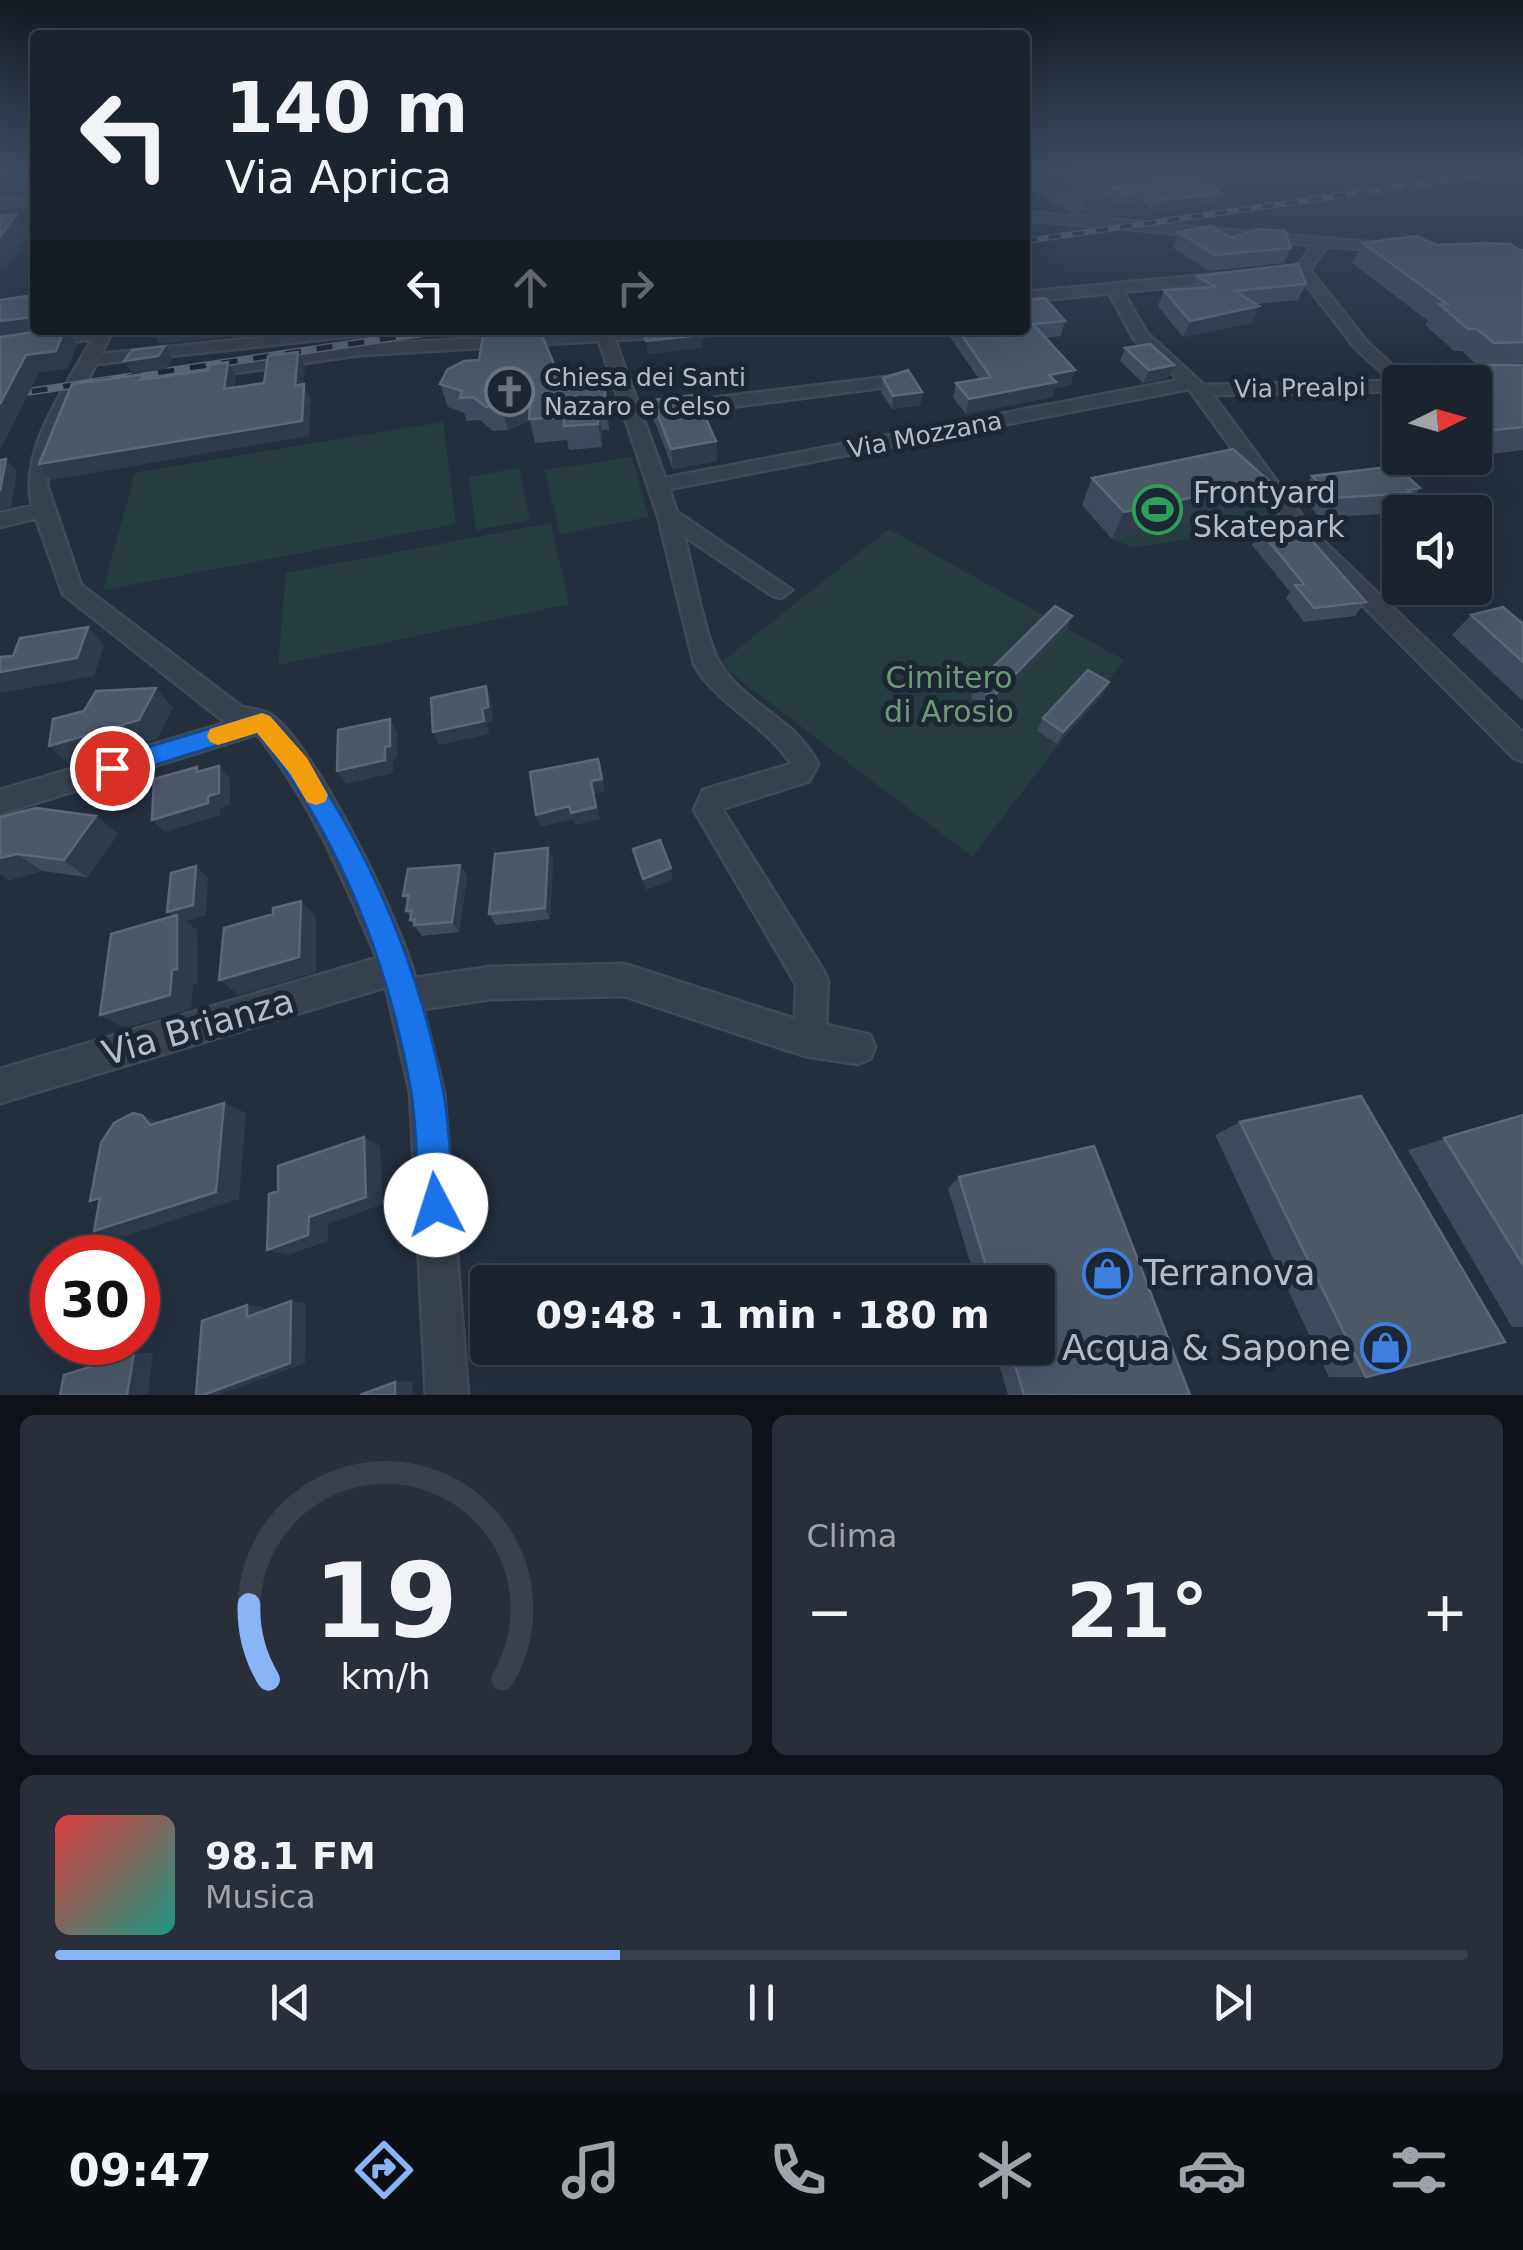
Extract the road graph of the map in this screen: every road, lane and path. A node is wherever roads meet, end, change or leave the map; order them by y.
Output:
1 (1248, 235) edge
2 (1323, 242) junction
3 (1418, 250) edge
4 (1302, 270) junction
5 (1283, 272) edge
6 (1246, 275) edge
7 (1113, 287) junction
8 (1030, 295) edge
9 (84, 335) edge
10 (102, 335) edge
11 (330, 335) edge
12 (506, 335) edge
13 (546, 335) edge
14 (635, 335) edge
15 (606, 337) junction
16 (0, 348) edge
17 (89, 360) junction
18 (1382, 365) edge
19 (188, 375) edge
20 (895, 381) edge
21 (1382, 384) edge
22 (1196, 386) junction
23 (630, 414) junction
24 (658, 485) junction
25 (43, 510) junction
26 (668, 516) junction
27 (0, 520) edge
28 (781, 590) dead end
29 (262, 722) junction
30 (1523, 750) edge
31 (0, 802) edge
32 (400, 982) junction
33 (806, 1039) junction
34 (858, 1047) dead end
35 (0, 1086) edge
36 (447, 1395) edge

1 - 2 street
2 - 3 street
2 - 4 street
4 - 5 street
4 - 18 street
6 - 7 street
7 - 8 street
7 - 22 street
9 - 16 street
10 - 17 street
11 - 17 street
12 - 19 street
13 - 15 street
14 - 15 street
15 - 23 street
17 - 25 street
20 - 23 street
21 - 22 street, Via Prealpi
22 - 24 street, Via Mozzana
22 - 30 street
23 - 24 street
24 - 26 street
25 - 27 street
25 - 29 street
26 - 28 street
26 - 33 street
29 - 31 street
29 - 32 street
32 - 33 street, Via Brianza
32 - 35 street, Via Brianza
32 - 36 street
33 - 34 street, Via Brianza

